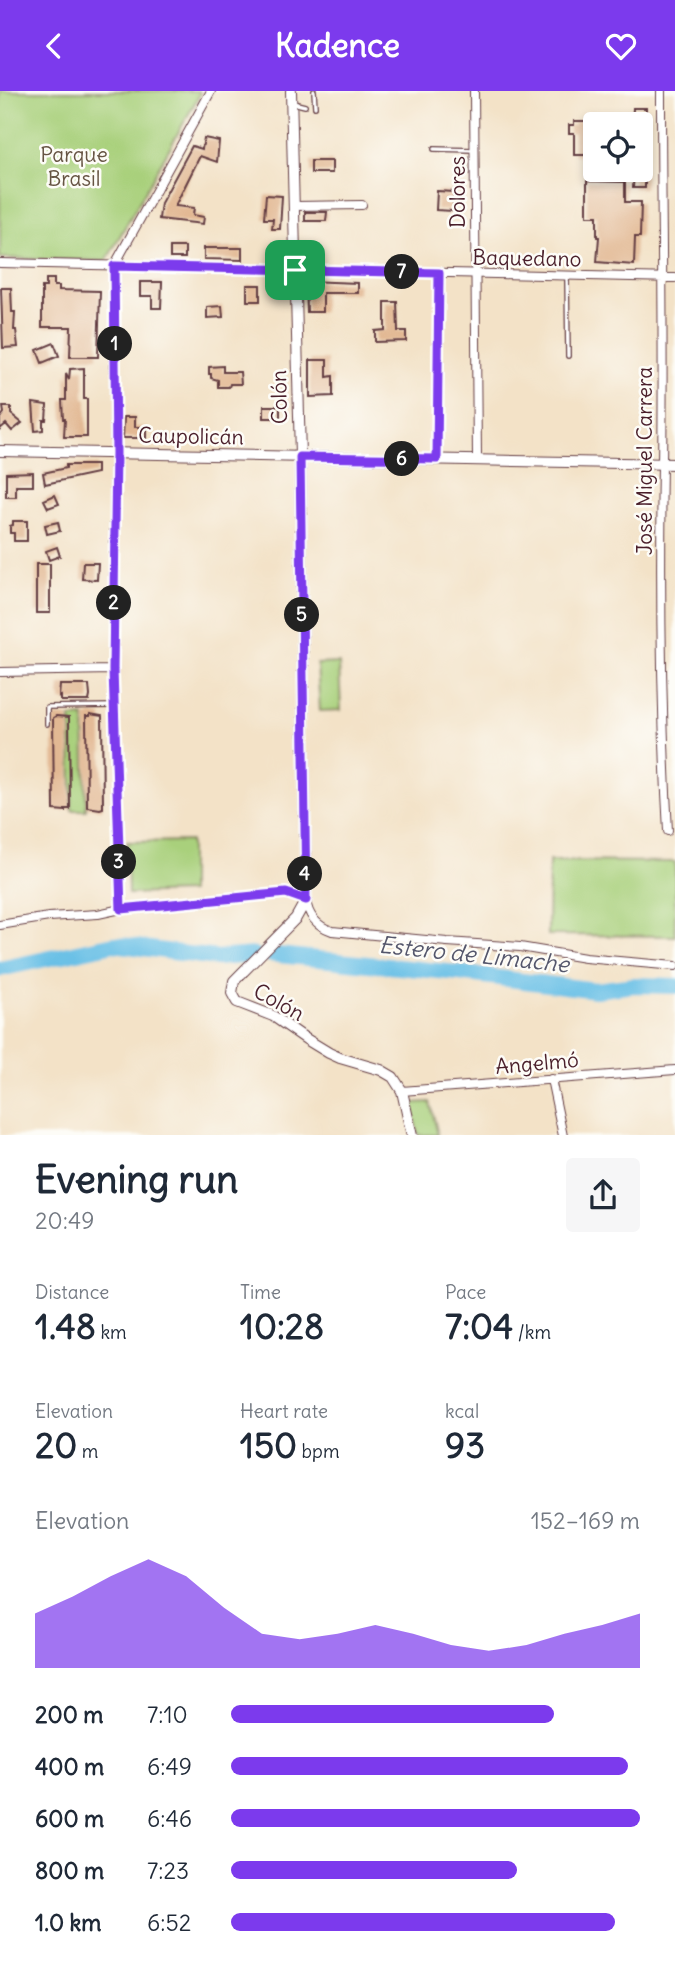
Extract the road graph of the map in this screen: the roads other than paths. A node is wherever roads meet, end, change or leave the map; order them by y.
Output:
1 (211, 91) edge
2 (314, 91) edge
3 (474, 91) edge
4 (661, 91) edge
5 (291, 97) edge
6 (305, 106) dead end
7 (315, 107) dead end
8 (434, 149) dead end
9 (475, 150) junction
10 (362, 205) dead end
11 (294, 206) junction
12 (0, 263) edge
13 (114, 266) junction
14 (295, 270) junction
15 (439, 273) junction
16 (475, 274) junction
17 (567, 277) junction
18 (662, 278) junction
19 (675, 278) edge
20 (568, 356) dead end
21 (0, 451) edge
22 (116, 453) junction
23 (300, 457) junction
24 (437, 459) junction
25 (477, 460) junction
26 (662, 463) junction
27 (675, 464) edge
28 (113, 670) junction
29 (0, 672) edge
30 (115, 706) junction
31 (47, 725) dead end
32 (668, 831) dead end
33 (306, 900) junction
34 (121, 909) junction
35 (0, 925) edge
36 (675, 965) edge
37 (675, 1070) edge
38 (551, 1079) junction
39 (402, 1091) junction
40 (412, 1135) edge
41 (564, 1135) edge

1 - 13 street
2 - 7 lane
3 - 9 street, Dolores
4 - 18 street, José Miguel Carrera
5 - 6 lane
5 - 11 street, Colón
8 - 9 lane
9 - 16 street, Dolores
10 - 11 street
11 - 14 street, Colón
12 - 13 street, Baquedano
13 - 14 street, Baquedano
13 - 22 street
14 - 15 street, Baquedano
14 - 23 street, Colón
15 - 16 street, Baquedano
15 - 24 street
16 - 17 street, Baquedano
16 - 25 street, Dolores
17 - 18 street, Baquedano
17 - 20 lane
18 - 19 street, Baquedano
18 - 26 street, José Miguel Carrera
21 - 22 street, Caupolicán
22 - 23 street, Caupolicán
22 - 28 street
23 - 24 street, Caupolicán
23 - 33 street, Colón
24 - 25 street, Caupolicán
25 - 26 street, Caupolicán
26 - 27 street, Caupolicán
26 - 32 street, José Miguel Carrera
28 - 29 street
28 - 30 street
30 - 31 lane
30 - 34 street
33 - 34 street
33 - 36 street
33 - 39 street, Colón
34 - 35 street
37 - 38 street, Angelmó
38 - 39 street, Angelmó
38 - 41 street
39 - 40 street

